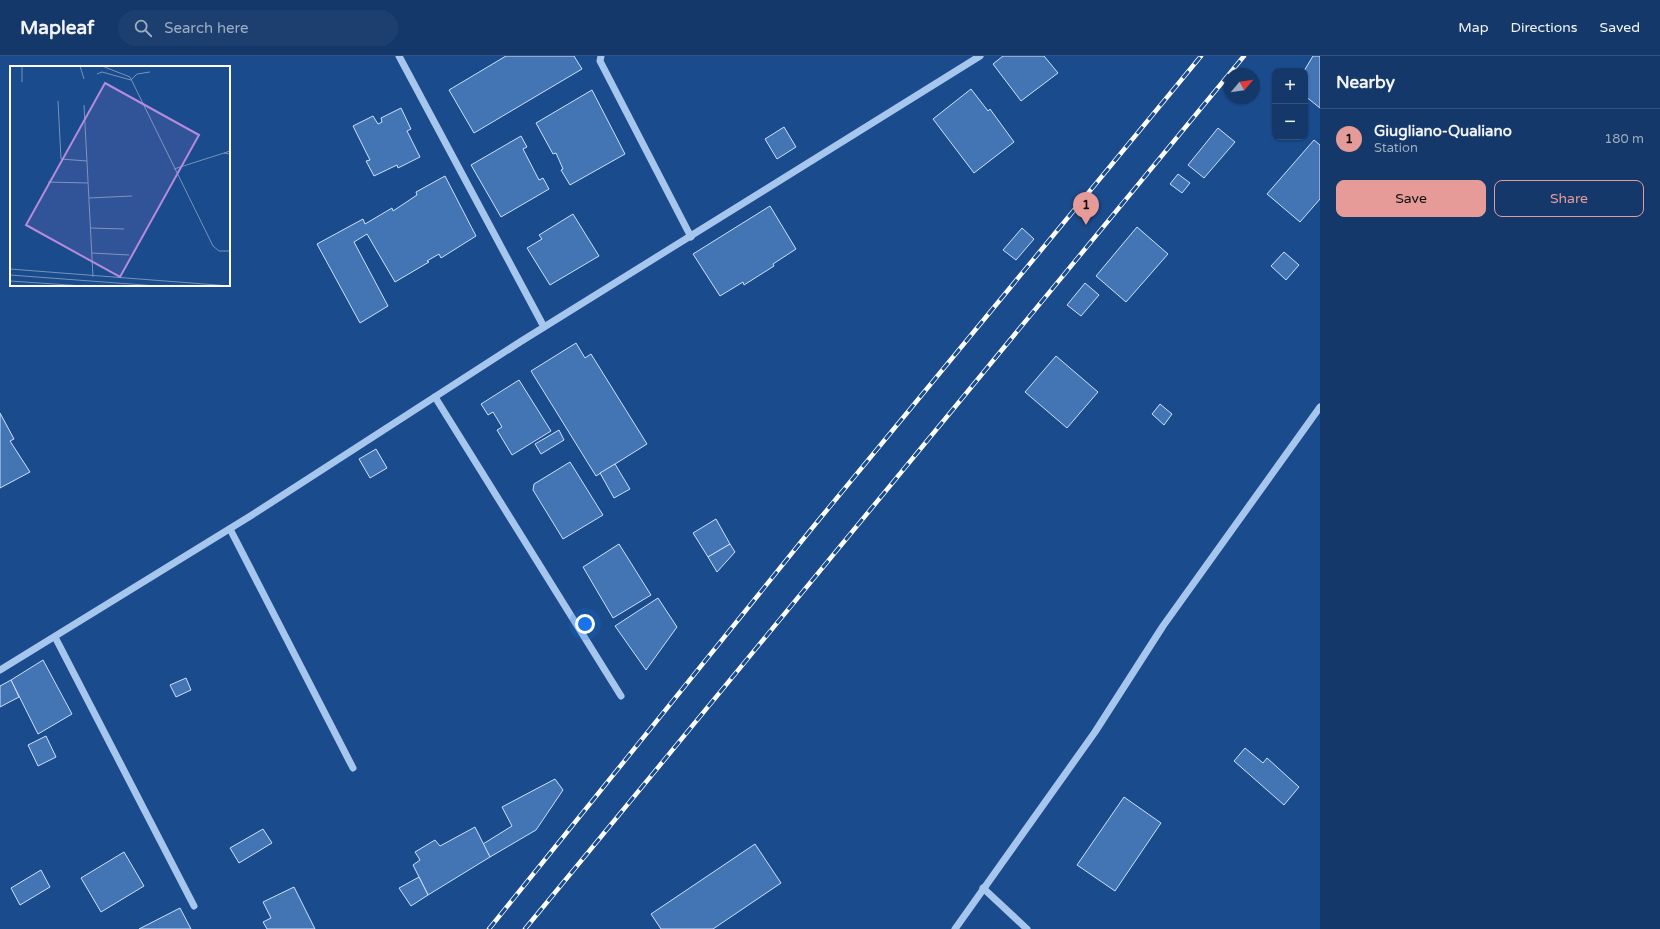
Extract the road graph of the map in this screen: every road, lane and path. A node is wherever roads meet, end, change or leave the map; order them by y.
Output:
1 (399, 56) edge
2 (601, 56) edge
3 (980, 56) edge
4 (691, 237) junction
5 (544, 327) junction
6 (435, 397) junction
7 (1320, 407) edge
8 (230, 528) junction
9 (55, 636) junction
10 (0, 670) edge
11 (621, 696) dead end
12 (353, 768) dead end
13 (983, 888) junction
14 (194, 906) dead end
15 (955, 929) edge
16 (1027, 929) edge

1 - 5 street
2 - 4 street
3 - 4 street
4 - 5 street
5 - 6 street
6 - 8 street
6 - 11 street
7 - 13 street
8 - 9 street
8 - 12 street
9 - 10 street
9 - 14 street
13 - 15 street
13 - 16 street

